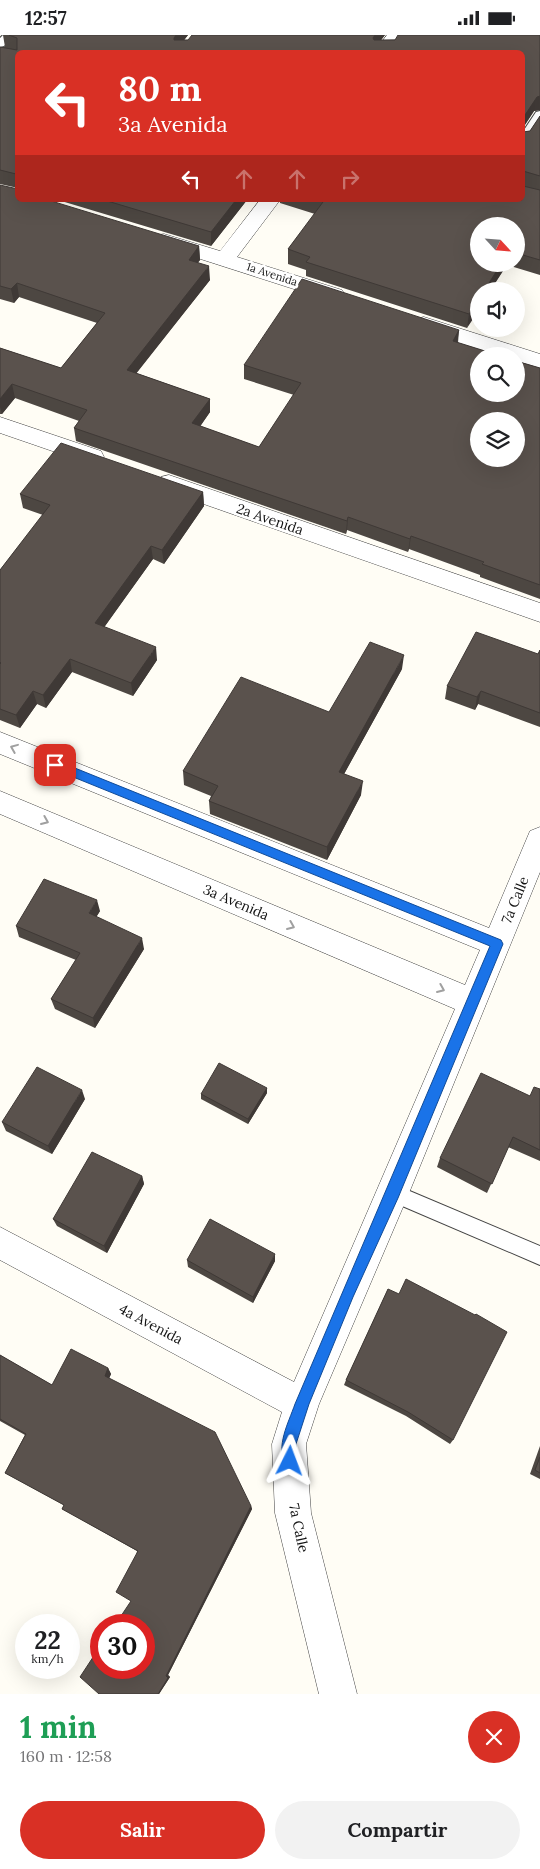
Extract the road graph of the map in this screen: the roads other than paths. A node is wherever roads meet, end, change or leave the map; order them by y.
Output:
1 (9, 35) edge
2 (396, 35) edge
3 (385, 50) edge
4 (3, 51) edge
5 (540, 114) edge
6 (525, 137) edge
7 (268, 202) edge
8 (142, 233) edge
9 (225, 259) junction
10 (355, 301) edge
11 (401, 316) edge
12 (540, 362) edge
13 (0, 425) edge
14 (112, 463) edge
15 (149, 477) edge
16 (540, 613) edge
17 (0, 743) edge
18 (0, 802) edge
19 (540, 839) edge
20 (497, 944) junction
21 (472, 1002) junction
22 (393, 1193) junction
23 (0, 1243) edge
24 (540, 1256) edge
25 (302, 1404) junction
26 (338, 1694) edge

1 - 4 lane
2 - 3 street
5 - 6 lane
7 - 9 street
8 - 9 street, 1a Avenida
9 - 10 street, 1a Avenida
11 - 12 street
13 - 14 street
15 - 16 street, 2a Avenida
20 -> 17 street
18 -> 21 street, 3a Avenida
19 - 20 street, 7a Calle
20 - 21 street, 7a Calle
21 - 22 street, 7a Calle
22 - 24 lane
22 - 25 street, 7a Calle
23 - 25 street, 4a Avenida
25 - 26 street, 7a Calle

